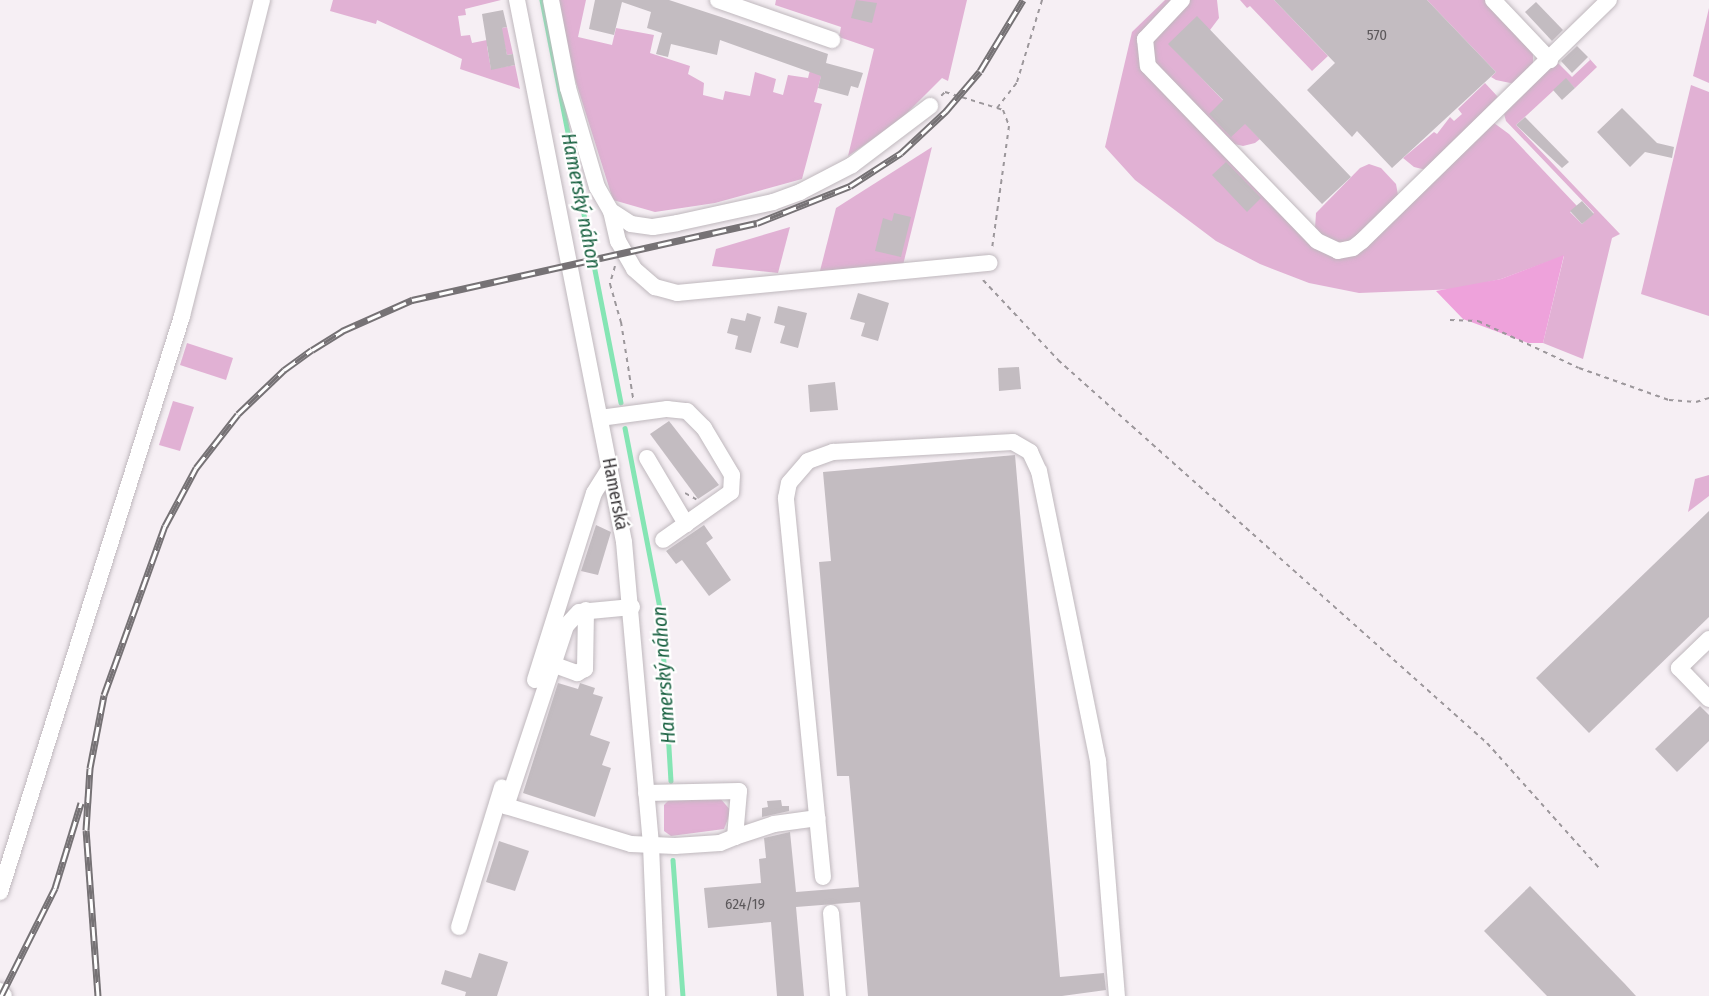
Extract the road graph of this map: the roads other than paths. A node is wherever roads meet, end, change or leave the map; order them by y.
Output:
1 (261, 0) edge
2 (517, 0) edge
3 (551, 0) edge
4 (718, 0) edge
5 (1182, 0) edge
6 (1493, 0) edge
7 (1609, 0) edge
8 (760, 7) edge
9 (832, 40) dead end
10 (1550, 60) junction
11 (930, 106) road end
12 (611, 211) junction
13 (985, 265) road end
14 (600, 418) junction
15 (647, 458) dead end
16 (609, 467) junction
17 (686, 524) junction
18 (663, 540) dead end
19 (632, 607) junction
20 (586, 610) junction
21 (1709, 639) edge
22 (552, 664) junction
23 (1709, 699) edge
24 (646, 793) junction
25 (818, 818) junction
26 (735, 837) junction
27 (651, 845) junction
28 (823, 877) dead end
29 (0, 892) edge
30 (831, 913) dead end
31 (459, 927) dead end
32 (0, 991) edge
33 (4, 996) edge
34 (657, 996) edge
35 (838, 996) edge
36 (1118, 996) edge

1 - 29 street
2 - 14 street, Hamerská
3 - 12 street
4 - 8 street
5 - 10 street
6 - 10 street
7 - 10 street
8 - 9 street
11 - 12 street
12 - 13 street
14 - 16 street, Hamerská
14 - 17 street
15 - 17 street
16 - 19 street, Hamerská
16 - 31 street
17 - 18 street
19 - 20 street
19 - 24 street, Hamerská
20 - 22 street
20 - 22 street
21 - 23 street
22 - 27 street
24 - 26 street
24 - 27 street, Hamerská
25 - 26 street
25 - 28 street
25 - 36 street
26 - 27 street
27 - 34 street, Hamerská
30 - 35 street
32 - 33 street

